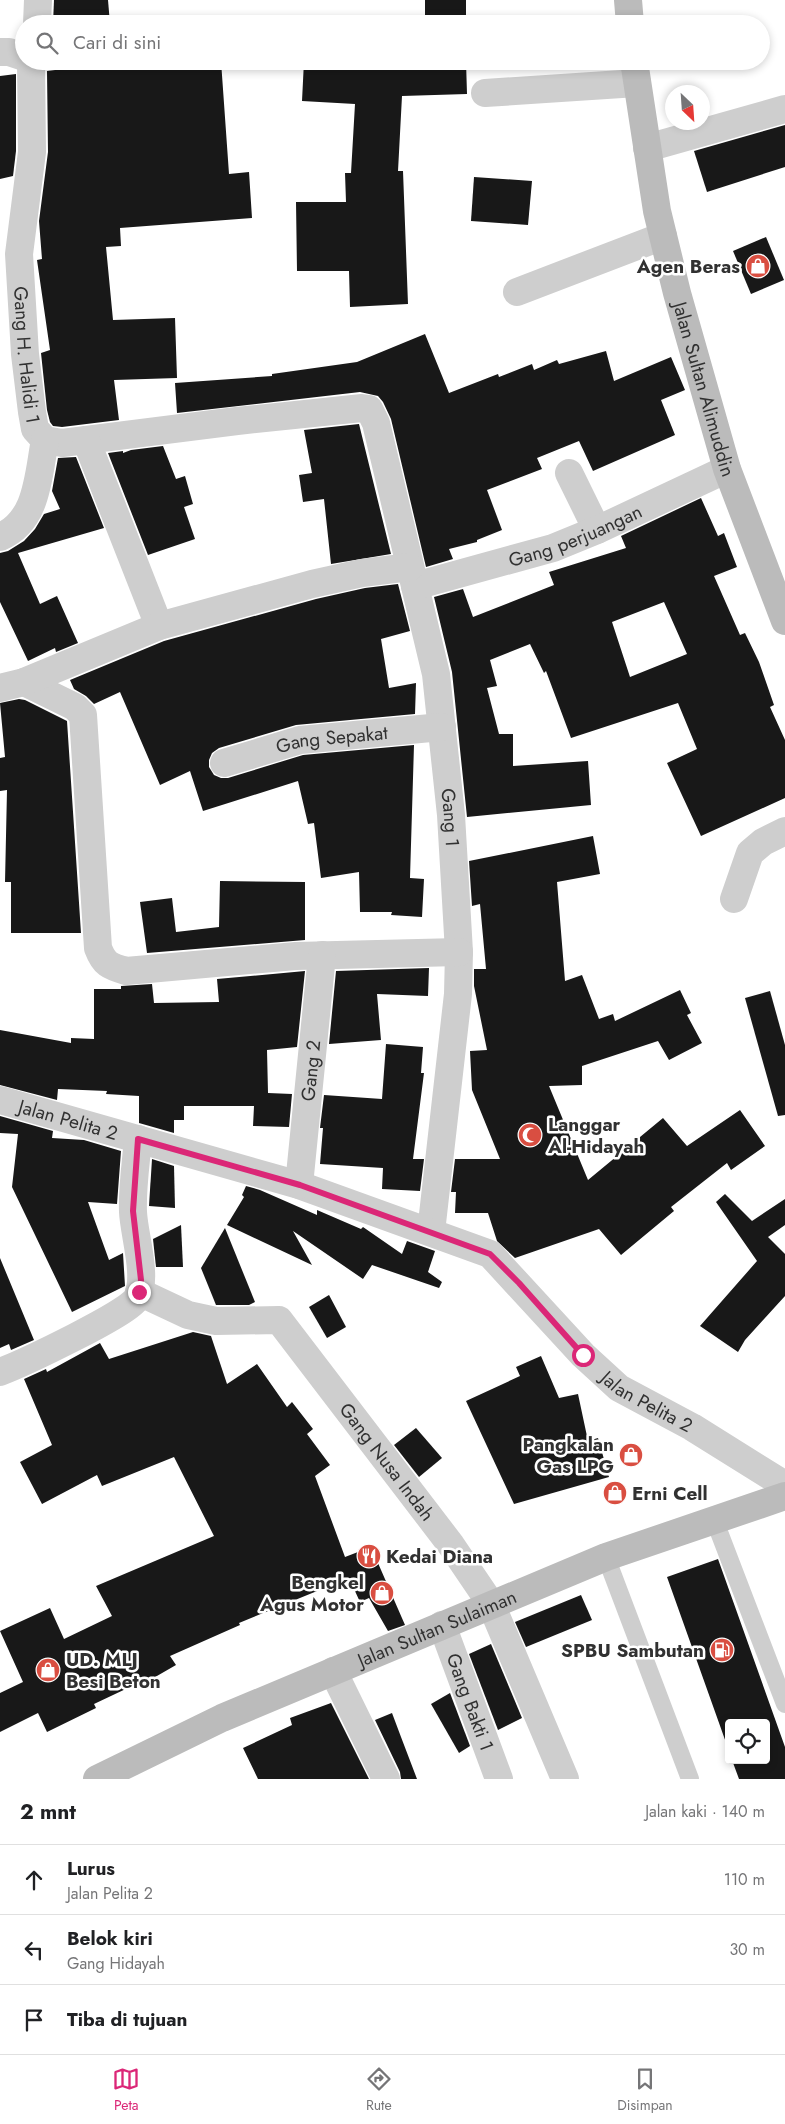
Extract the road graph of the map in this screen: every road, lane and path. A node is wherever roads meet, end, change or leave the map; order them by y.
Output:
1 (38, 0) edge
2 (628, 0) edge
3 (37, 15) edge
4 (629, 15) edge
5 (0, 52) edge
6 (15, 54) edge
7 (31, 70) edge
8 (635, 72) edge
9 (485, 93) dead end
10 (785, 109) edge
11 (648, 148) junction
12 (663, 236) junction
13 (9, 256) edge
14 (517, 292) dead end
15 (369, 410) joint
16 (45, 440) junction
17 (86, 440) junction
18 (727, 469) junction
19 (569, 473) dead end
20 (597, 530) junction
21 (0, 537) edge
22 (413, 577) junction
23 (785, 621) edge
24 (159, 626) junction
25 (12, 685) edge
26 (442, 727) junction
27 (224, 763) dead end
28 (785, 831) edge
29 (734, 899) dead end
30 (459, 952) junction
31 (322, 955) junction
32 (0, 1100) edge
33 (138, 1139) junction
34 (300, 1185) junction
35 (431, 1232) junction
36 (139, 1292) junction
37 (0, 1372) edge
38 (785, 1485) edge
39 (785, 1496) edge
40 (714, 1519) junction
41 (606, 1557) junction
42 (491, 1604) junction
43 (442, 1624) junction
44 (333, 1671) junction
45 (785, 1704) edge
46 (97, 1779) edge
47 (386, 1779) edge
48 (499, 1779) edge
49 (565, 1779) edge
50 (690, 1779) edge

1 - 3 street
2 - 4 main road
5 - 6 street
7 - 13 street, Gang H. Halidi 1
8 - 9 street
8 - 11 main road, Jalan Sultan Alimuddin
10 - 11 street
11 - 12 main road, Jalan Sultan Alimuddin
12 - 14 street
12 - 18 main road, Jalan Sultan Alimuddin
13 - 16 street, Gang H. Halidi 1
15 - 17 street, Gang H. Halidi 1
15 - 22 street, Gang 1
16 - 17 street, Gang H. Halidi 1
16 - 21 street
17 - 24 street
18 - 20 street, Gang perjuangan
18 - 23 main road, Jalan Sultan Alimuddin
19 - 20 street
20 - 22 street, Gang perjuangan
22 - 24 street, Gang perjuangan
22 - 26 street, Gang 1
24 - 25 street, Gang perjuangan
25 - 31 street
26 - 27 street, Gang Sepakat
26 - 30 street, Gang 1
28 - 29 street
30 - 31 street
30 - 35 street, Gang 1
31 - 34 street, Gang 2
32 - 33 street, Jalan Pelita 2
33 - 34 street, Jalan Pelita 2
33 - 36 street
34 - 35 street, Jalan Pelita 2
35 - 38 street, Jalan Pelita 2
36 - 37 street
36 - 42 street, Gang Nusa Indah
39 - 40 main road, Jalan Sultan Sulaiman
40 - 41 main road, Jalan Sultan Sulaiman
40 - 45 lane
41 - 42 main road, Jalan Sultan Sulaiman
41 - 50 lane
42 - 43 main road, Jalan Sultan Sulaiman
42 - 49 street, Gang Nusa Indah
43 - 44 main road, Jalan Sultan Sulaiman
43 - 48 street, Gang Bakti 1
44 - 46 main road, Jalan Sultan Sulaiman
44 - 47 street

